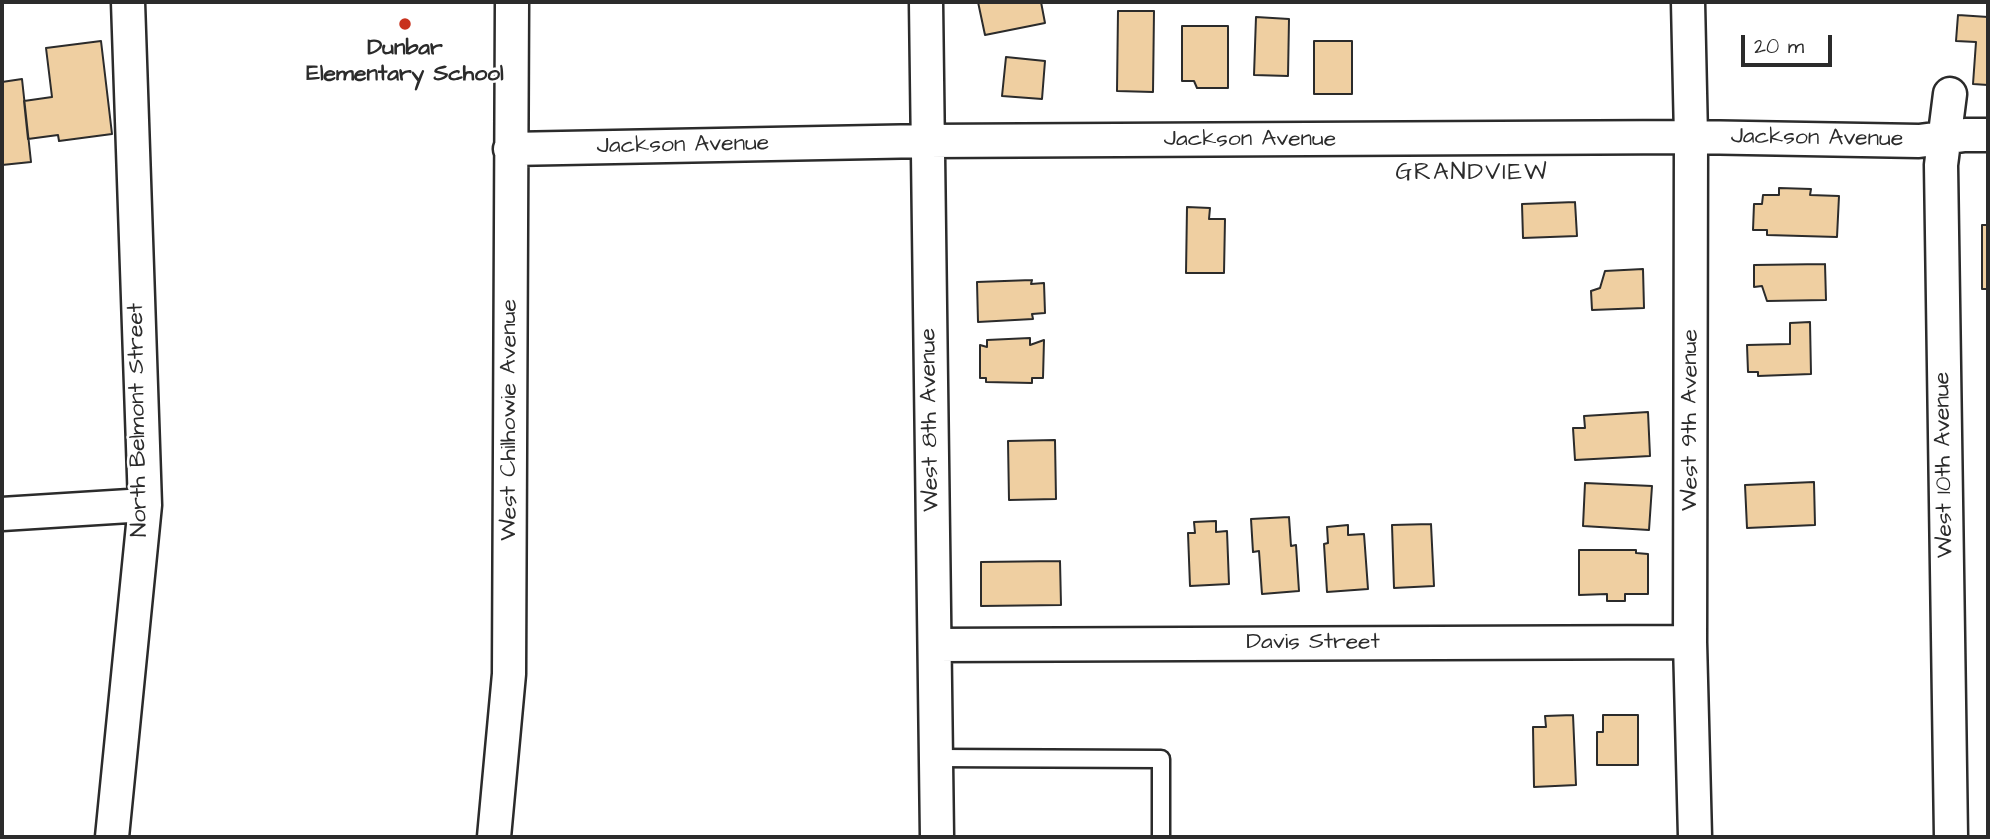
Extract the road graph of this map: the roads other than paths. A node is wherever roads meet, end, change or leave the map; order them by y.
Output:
1 (128, 2) edge
2 (512, 2) edge
3 (926, 2) edge
4 (1688, 2) edge
5 (1950, 94) dead end
6 (1988, 135) edge
7 (1691, 137) junction
8 (1945, 138) junction
9 (927, 141) junction
10 (510, 149) junction
11 (145, 505) junction
12 (2, 514) edge
13 (1690, 642) junction
14 (935, 645) junction
15 (936, 758) junction
16 (112, 837) edge
17 (495, 837) edge
18 (936, 837) edge
19 (1161, 837) edge
20 (1695, 837) edge
21 (1951, 837) edge

1 - 11 street, North Belmont Street
2 - 10 street, West Chilhowie Avenue
3 - 9 street, West 8th Avenue
4 - 7 street, West 9th Avenue
5 - 8 street, West 10th Avenue
6 - 8 street, Jackson Avenue
7 - 8 street, Jackson Avenue
7 - 9 street, Jackson Avenue
7 - 13 street, West 9th Avenue
8 - 21 street, West 10th Avenue
9 - 10 street, Jackson Avenue
9 - 14 street, West 8th Avenue
10 - 17 street, West Chilhowie Avenue
11 - 12 street
11 - 16 street, North Belmont Street
13 - 14 street, Davis Street
13 - 20 street, West 9th Avenue
14 - 15 street, West 8th Avenue
15 - 18 street, West 8th Avenue
15 - 19 lane

